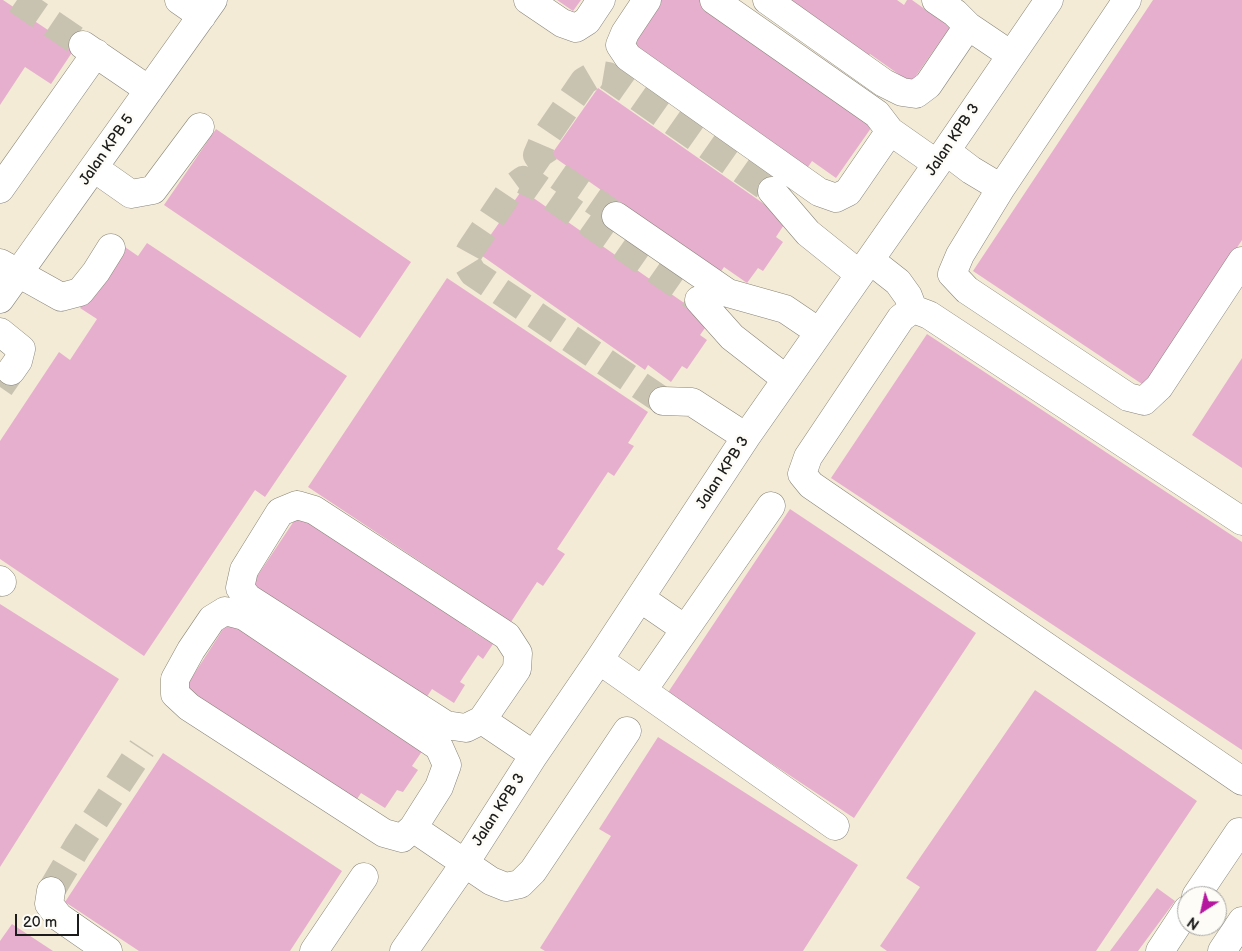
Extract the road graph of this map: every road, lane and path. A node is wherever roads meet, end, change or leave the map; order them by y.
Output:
1 (179, 0) edge
2 (528, 0) edge
3 (601, 0) edge
4 (647, 0) edge
5 (714, 0) edge
6 (767, 0) edge
7 (936, 0) edge
8 (1049, 0) edge
9 (1127, 0) edge
10 (208, 8) edge
11 (968, 26) junction
12 (1011, 55) junction
13 (149, 90) junction
14 (200, 126) dead end
15 (890, 131) junction
16 (942, 158) junction
17 (94, 168) junction
18 (1001, 188) junction
19 (0, 189) edge
20 (772, 191) tunnel mouth
21 (616, 216) tunnel mouth
22 (111, 248) dead end
23 (1242, 261) edge
24 (865, 267) junction
25 (9, 268) edge
26 (0, 298) edge
27 (699, 300) tunnel mouth
28 (913, 309) junction
29 (0, 332) edge
30 (819, 332) junction
31 (11, 371) tunnel mouth
32 (786, 379) junction
33 (663, 401) tunnel mouth
34 (746, 437) junction
35 (771, 506) dead end
36 (1242, 520) edge
37 (640, 598) junction
38 (685, 629) junction
39 (599, 660) junction
40 (643, 690) junction
41 (482, 720) junction
42 (627, 731) dead end
43 (534, 755) junction
44 (1242, 781) edge
45 (835, 826) dead end
46 (413, 828) junction
47 (1242, 834) edge
48 (465, 863) junction
49 (364, 877) dead end
50 (1203, 886) edge
51 (51, 891) tunnel mouth
52 (1242, 921) edge
53 (1177, 925) edge
54 (108, 951) edge
55 (314, 951) edge
56 (404, 951) edge
57 (1160, 951) edge
58 (1222, 951) edge

1 - 10 street
2 - 3 street
4 - 15 street
5 - 15 street
6 - 11 street
7 - 11 street
8 - 12 street, Jalan KPB 3
9 - 18 street
10 - 13 street, Jalan KPB 5
11 - 12 street
12 - 16 street, Jalan KPB 3
13 - 17 street, Jalan KPB 5
13 - 19 street
14 - 17 street
15 - 16 street
16 - 18 street
16 - 24 street, Jalan KPB 3
17 - 25 street, Jalan KPB 5
18 - 23 street
20 - 24 street
21 - 30 street
22 - 25 street
24 - 28 street
24 - 30 street, Jalan KPB 3
25 - 26 street, Jalan KPB 5
27 - 32 street
28 - 36 street
28 - 44 street
29 - 31 street
30 - 32 street, Jalan KPB 3
32 - 34 street, Jalan KPB 3
33 - 34 street
34 - 37 street, Jalan KPB 3
35 - 38 street
37 - 38 street
37 - 39 street, Jalan KPB 3
38 - 40 street
39 - 40 street
39 - 43 street, Jalan KPB 3
40 - 45 street
41 - 41 street
41 - 43 street
42 - 48 street
43 - 48 street, Jalan KPB 3
46 - 46 street
46 - 48 street
47 - 50 street
48 - 56 street, Jalan KPB 3
49 - 55 street
51 - 54 street
52 - 58 street
53 - 57 street

